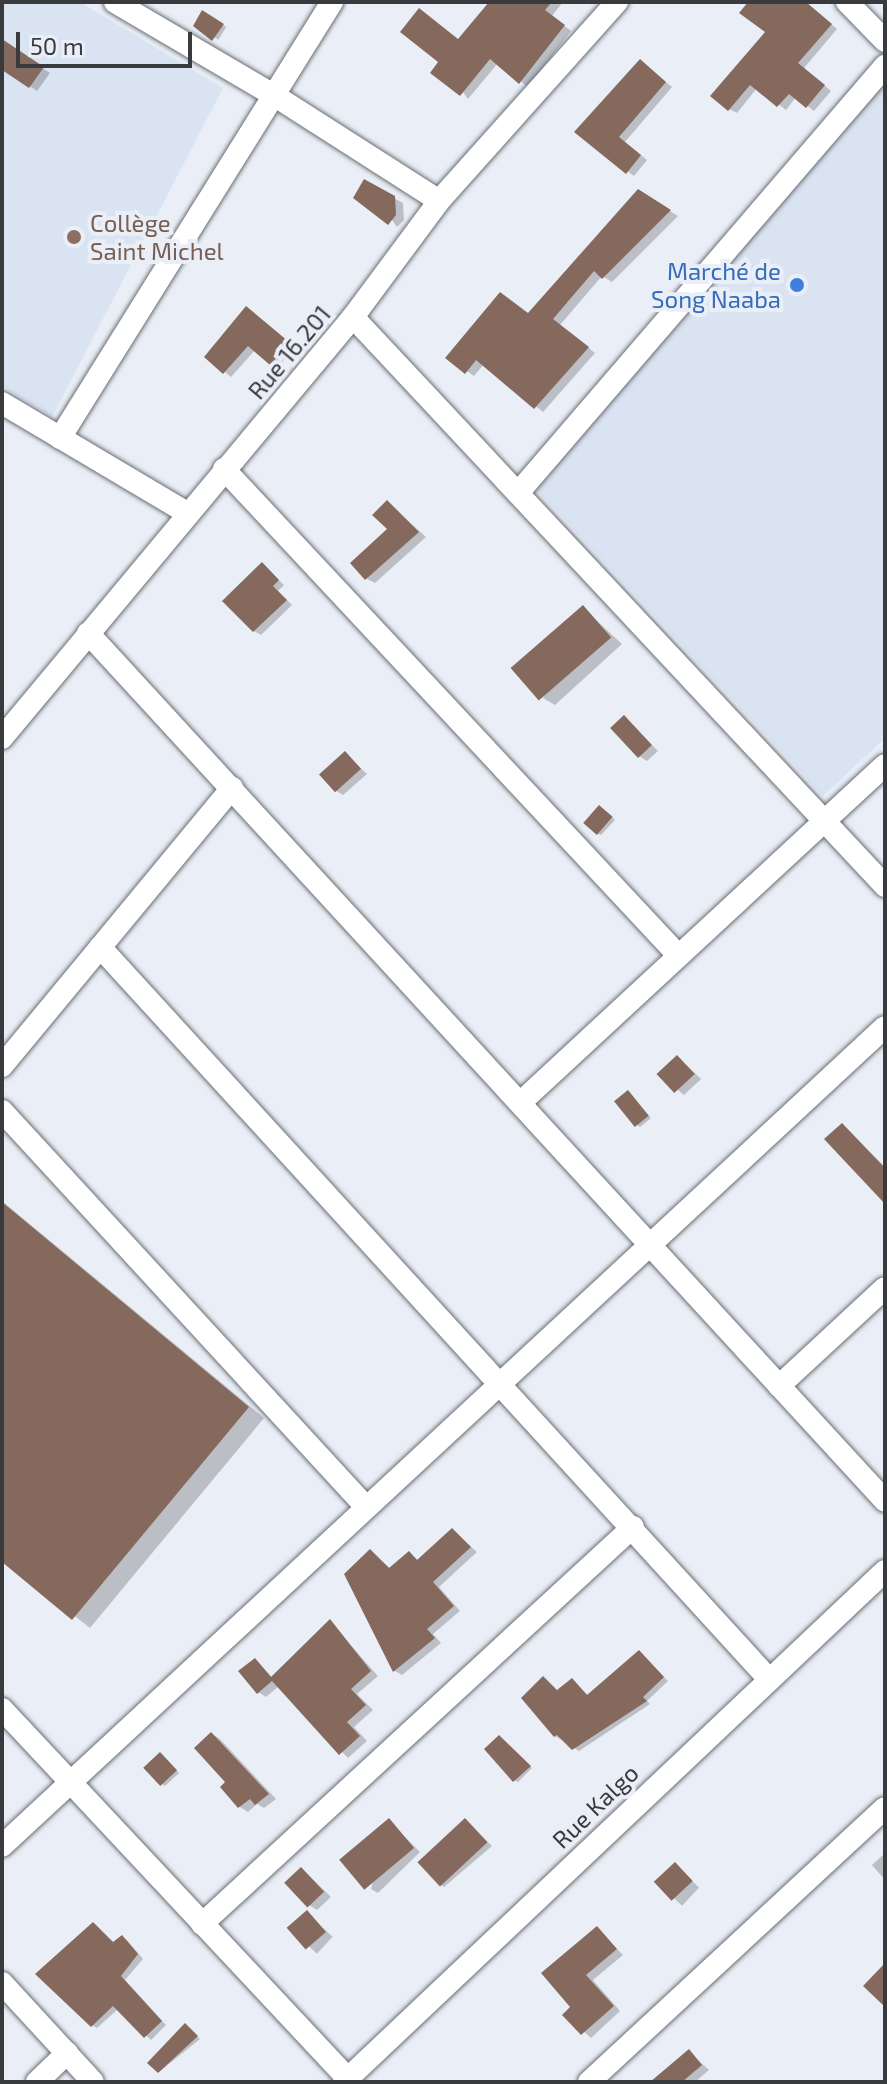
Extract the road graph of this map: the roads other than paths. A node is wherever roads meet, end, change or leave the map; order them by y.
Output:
1 (115, 2) edge
2 (332, 2) edge
3 (617, 2) edge
4 (847, 2) edge
5 (885, 41) edge
6 (885, 66) edge
7 (272, 94) junction
8 (439, 201) junction
9 (353, 317) junction
10 (2, 403) edge
11 (60, 438) junction
12 (224, 469) junction
13 (518, 493) junction
14 (187, 513) junction
15 (88, 633) junction
16 (2, 738) edge
17 (885, 765) edge
18 (232, 788) junction
19 (824, 821) junction
20 (885, 886) edge
21 (100, 947) junction
22 (679, 956) junction
23 (885, 1027) edge
24 (2, 1066) edge
25 (520, 1103) junction
26 (2, 1111) edge
27 (649, 1244) junction
28 (885, 1288) edge
29 (500, 1382) junction
30 (779, 1386) junction
31 (885, 1501) edge
32 (366, 1507) junction
33 (633, 1527) junction
34 (885, 1571) edge
35 (767, 1677) junction
36 (2, 1709) edge
37 (71, 1781) junction
38 (885, 1808) edge
39 (2, 1846) edge
40 (202, 1924) junction
41 (2, 1983) edge
42 (67, 2053) junction
43 (603, 2078) edge
44 (347, 2081) edge
45 (37, 2082) edge
46 (93, 2082) edge

1 - 7 street
2 - 7 street
3 - 8 street, Rue 16.201
4 - 5 street
6 - 13 street
7 - 8 street
7 - 11 street
8 - 9 street, Rue 16.201
9 - 12 street, Rue 16.201
9 - 13 street
10 - 11 street
11 - 14 street
12 - 14 street, Rue 16.201
12 - 22 street
13 - 19 street
14 - 15 street, Rue 16.201
15 - 16 street, Rue 16.201
15 - 18 street
17 - 19 street
18 - 21 street
18 - 25 street
19 - 20 street
19 - 22 street
21 - 24 street
21 - 29 street
22 - 25 street
23 - 27 street
25 - 27 street
26 - 32 street
27 - 29 street
27 - 30 street
28 - 30 street
29 - 32 street
29 - 33 street
30 - 31 street
32 - 37 street
33 - 35 street
33 - 40 street
34 - 35 street, Rue Kalgo
35 - 44 street, Rue Kalgo
36 - 37 street
37 - 39 street
37 - 40 street
38 - 43 street
40 - 44 street
41 - 42 street
42 - 45 street
42 - 46 street

